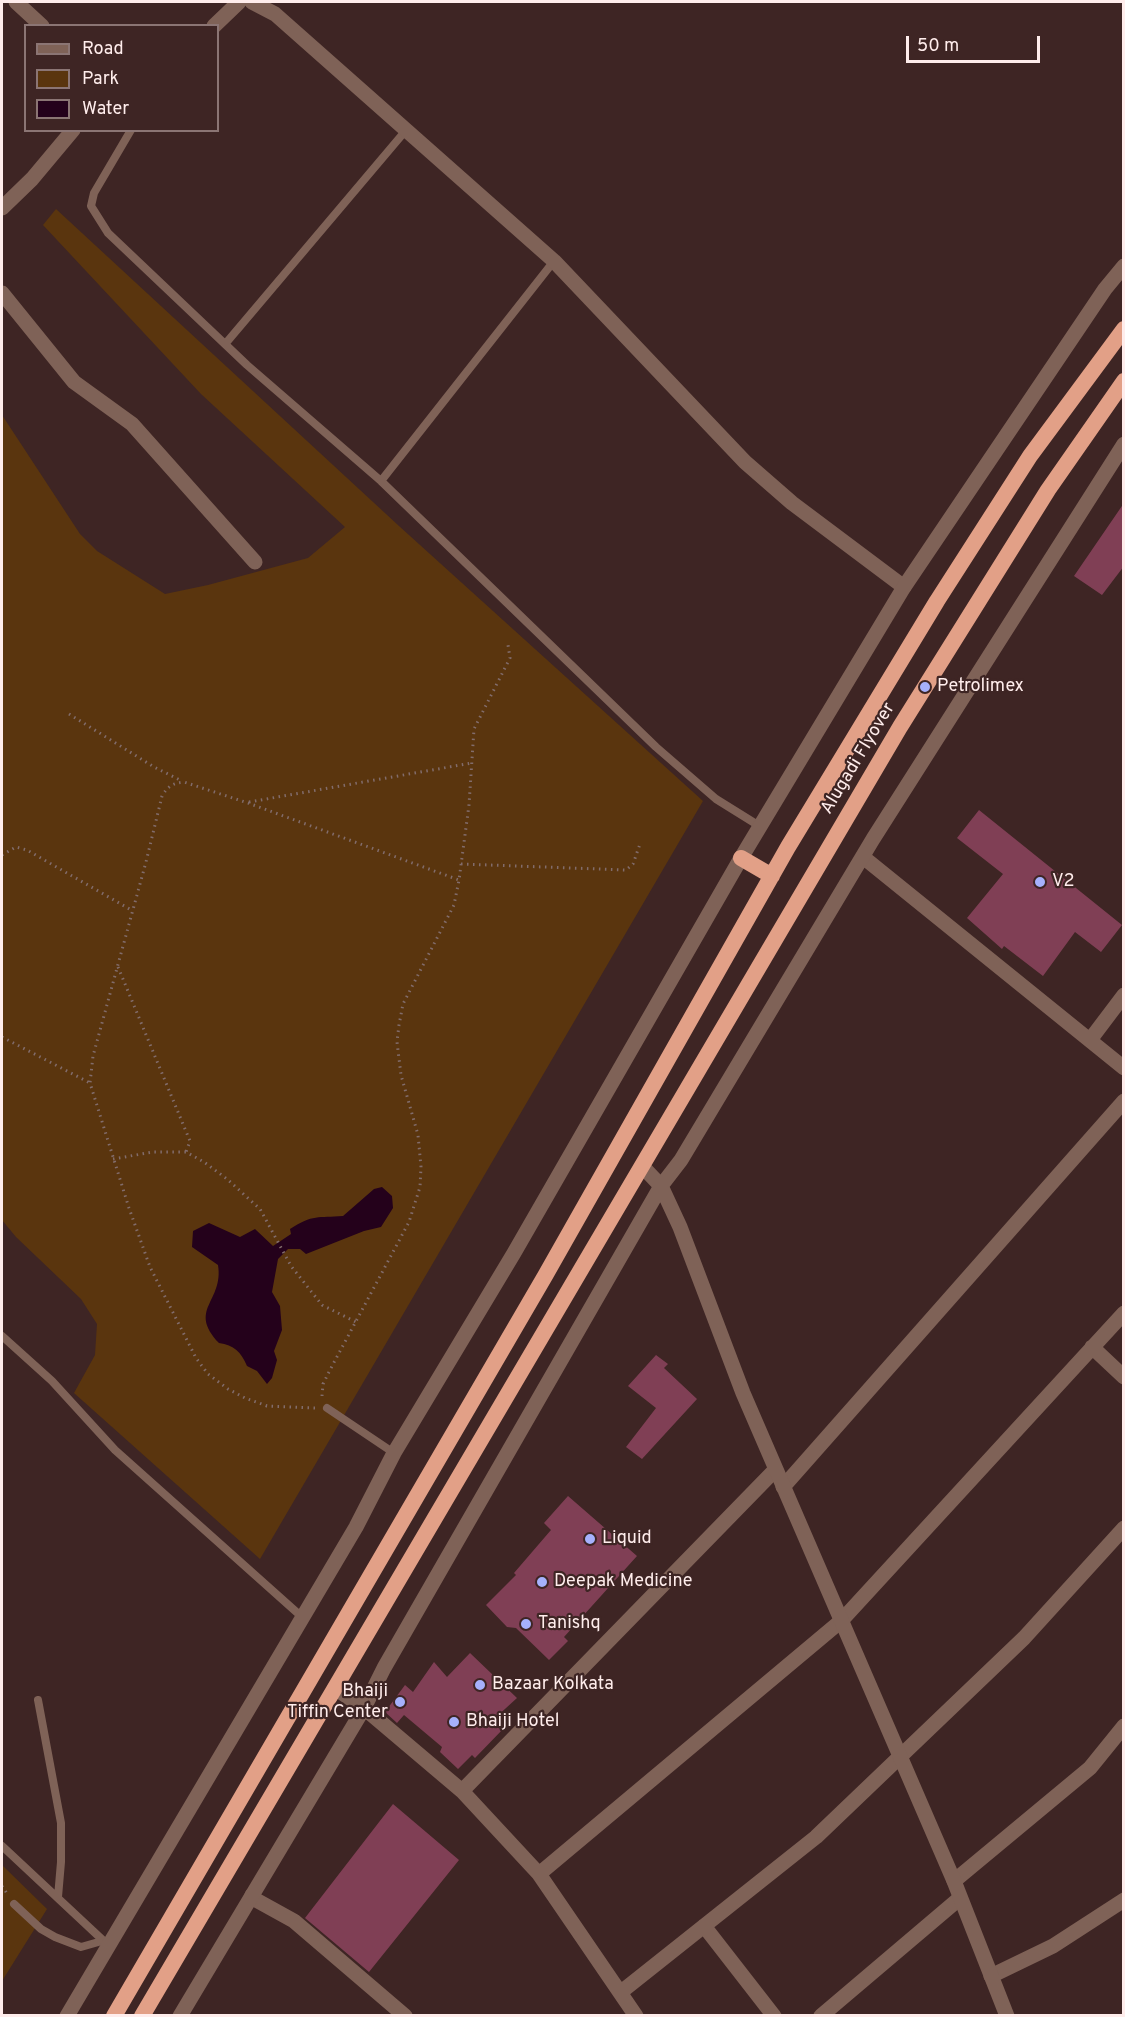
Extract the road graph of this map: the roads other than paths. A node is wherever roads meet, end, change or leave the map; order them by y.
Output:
1 (16, 2) edge
2 (239, 2) edge
3 (252, 2) edge
4 (40, 24) edge
5 (216, 24) edge
6 (406, 129) junction
7 (72, 132) edge
8 (130, 132) edge
9 (2, 208) edge
10 (554, 261) junction
11 (1124, 266) edge
12 (2, 293) edge
13 (1124, 329) edge
14 (226, 343) junction
15 (1124, 381) edge
16 (1124, 444) edge
17 (381, 481) junction
18 (255, 562) dead end
19 (904, 587) junction
20 (761, 827) junction
21 (863, 857) junction
22 (741, 858) junction
23 (772, 876) junction
24 (1124, 995) edge
25 (1090, 1040) junction
26 (1124, 1068) edge
27 (1124, 1101) edge
28 (642, 1166) junction
29 (661, 1185) junction
30 (1124, 1313) edge
31 (2, 1336) edge
32 (1092, 1347) junction
33 (1124, 1377) edge
34 (327, 1408) road end
35 (394, 1453) junction
36 (775, 1470) junction
37 (783, 1487) junction
38 (1124, 1528) edge
39 (302, 1617) junction
40 (841, 1621) junction
41 (335, 1688) junction
42 (38, 1700) dead end
43 (364, 1708) junction
44 (1124, 1726) edge
45 (900, 1757) junction
46 (462, 1791) junction
47 (2, 1846) edge
48 (539, 1874) junction
49 (954, 1881) junction
50 (252, 1894) junction
51 (58, 1897) junction
52 (960, 1898) junction
53 (1124, 1900) edge
54 (14, 1904) dead end
55 (704, 1926) junction
56 (105, 1943) junction
57 (991, 1976) junction
58 (621, 1992) junction
59 (66, 2016) edge
60 (114, 2016) edge
61 (142, 2016) edge
62 (180, 2016) edge
63 (405, 2016) edge
64 (636, 2016) edge
65 (774, 2016) edge
66 (821, 2016) edge
67 (1007, 2016) edge

1 - 4 street
2 - 5 street
3 - 6 street
6 - 10 street
6 - 14 lane
7 - 9 street
8 - 14 lane
10 - 17 lane
10 - 19 street
11 - 19 street
12 - 18 street
13 - 23 highway, Alugadi Flyover
14 - 17 lane
15 - 28 highway, Alugadi Flyover
16 - 21 street
17 - 20 lane
19 - 20 street
20 - 22 street
21 - 25 street
21 - 29 street
22 - 23 highway
22 - 35 street
23 - 60 highway, Alugadi Flyover
24 - 25 street
25 - 26 street
27 - 37 street
28 - 29 street
28 - 41 highway, Alugadi Flyover
29 - 36 street
29 - 43 street
30 - 32 street
31 - 39 lane
32 - 33 street
32 - 40 street
34 - 35 lane
35 - 39 street
36 - 37 street
36 - 46 street
37 - 40 street
38 - 45 street
39 - 56 street
40 - 45 street
40 - 48 street
41 - 43 street
41 - 61 highway, Alugadi Flyover
42 - 51 lane
43 - 46 street
43 - 50 street
44 - 49 street
45 - 49 street
45 - 55 street
46 - 48 street
47 - 51 lane
48 - 58 street
49 - 52 street
50 - 62 street
50 - 63 street
51 - 56 lane
52 - 57 street
52 - 66 street
53 - 57 street
54 - 56 lane
55 - 58 street
55 - 65 street
56 - 59 street
57 - 67 street
58 - 64 street

